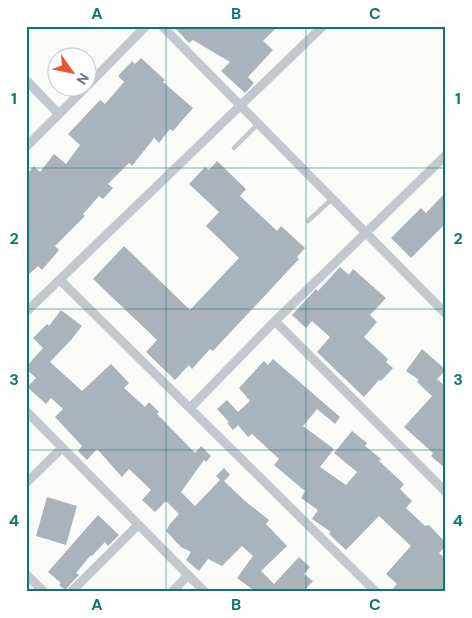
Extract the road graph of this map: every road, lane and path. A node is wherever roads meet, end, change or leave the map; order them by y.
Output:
1 (146, 26) edge
2 (162, 26) edge
3 (323, 26) edge
4 (98, 74) edge
5 (26, 80) edge
6 (74, 98) edge
7 (240, 106) junction
8 (59, 114) junction
9 (258, 124) junction
10 (26, 147) edge
11 (234, 148) dead end
12 (446, 155) edge
13 (332, 199) junction
14 (308, 221) dead end
15 (366, 234) junction
16 (60, 280) junction
17 (26, 312) edge
18 (446, 314) edge
19 (275, 321) junction
20 (190, 408) junction
21 (26, 411) edge
22 (62, 448) junction
23 (26, 483) edge
24 (446, 492) edge
25 (138, 524) junction
26 (26, 574) edge
27 (188, 575) junction
28 (44, 592) edge
29 (71, 592) edge
30 (172, 592) edge
31 (205, 592) edge
32 (376, 592) edge

1 - 4 street
2 - 7 street
3 - 7 street
5 - 8 street
6 - 8 street
7 - 9 street
7 - 16 street
8 - 10 street
9 - 11 lane
9 - 13 street
12 - 15 street
13 - 14 lane
13 - 15 street
15 - 18 street
15 - 19 street
16 - 17 street
16 - 20 street
19 - 20 street
19 - 24 street
20 - 32 street
21 - 22 street
22 - 23 street
22 - 25 street
25 - 27 street
25 - 29 street
26 - 28 street
27 - 30 street
27 - 31 street

